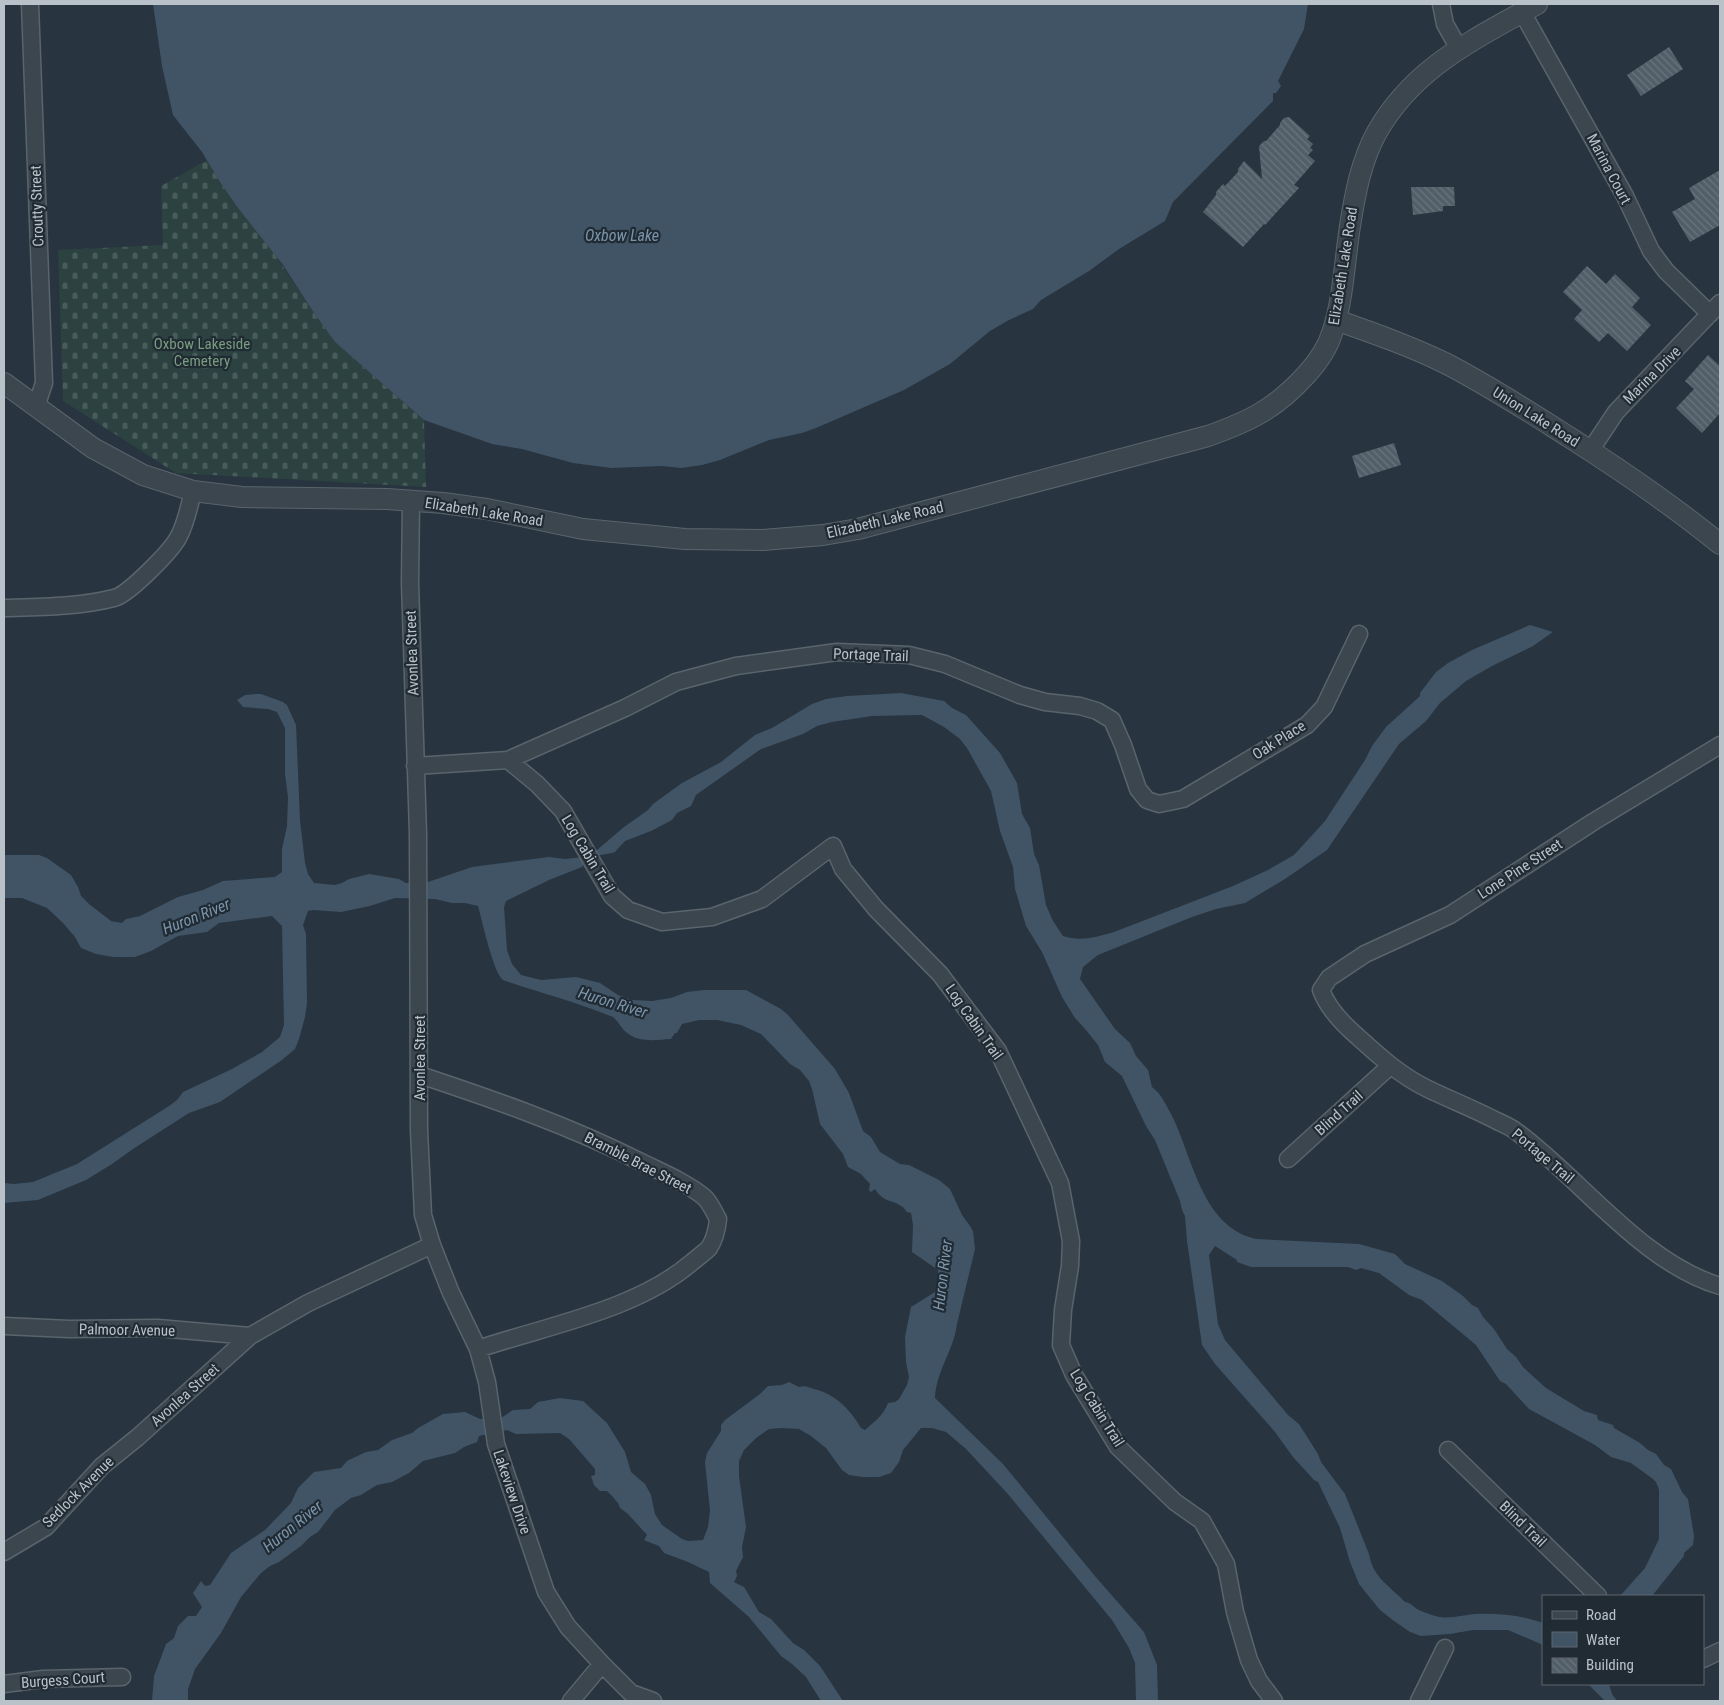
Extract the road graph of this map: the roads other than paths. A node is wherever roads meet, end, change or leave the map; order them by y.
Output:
1 (30, 4) edge
2 (1441, 4) edge
3 (1530, 8) edge
4 (1459, 49) junction
5 (1715, 308) edge
6 (1336, 320) junction
7 (4, 383) edge
8 (36, 407) junction
9 (1590, 451) junction
10 (193, 491) junction
11 (411, 500) junction
12 (1720, 544) edge
13 (4, 608) edge
14 (1359, 634) dead end
15 (1720, 745) edge
16 (508, 760) junction
17 (415, 766) junction
18 (1159, 804) joint
19 (1321, 990) joint
20 (1390, 1066) junction
21 (420, 1075) junction
22 (1288, 1159) dead end
23 (432, 1245) junction
24 (1720, 1286) edge
25 (4, 1326) edge
26 (250, 1336) junction
27 (478, 1349) junction
28 (126, 1446) joint
29 (1448, 1450) dead end
30 (4, 1552) edge
31 (1597, 1595) edge
32 (1445, 1648) dead end
33 (1720, 1651) edge
34 (1704, 1659) edge
35 (602, 1664) junction
36 (122, 1677) dead end
37 (4, 1684) edge
38 (571, 1701) edge
39 (652, 1701) edge
40 (1274, 1701) edge
41 (1419, 1701) edge

1 - 8 street, Croutty Street
2 - 4 street
3 - 4 street, Elizabeth Lake Road
3 - 5 street, Marina Court
4 - 6 street, Elizabeth Lake Road
5 - 9 street, Marina Drive
6 - 9 street, Union Lake Road
6 - 11 street, Elizabeth Lake Road
7 - 8 street, Elizabeth Lake Road
8 - 10 street, Elizabeth Lake Road
9 - 12 street, Union Lake Road
10 - 11 street, Elizabeth Lake Road
10 - 13 street
11 - 17 street, Avonlea Street
14 - 18 street, Oak Place
15 - 19 street, Lone Pine Street
16 - 17 street
16 - 18 street, Portage Trail
16 - 40 street, Log Cabin Trail
17 - 21 street, Avonlea Street
19 - 20 street, Portage Trail
20 - 22 street, Blind Trail
20 - 24 street, Portage Trail
21 - 23 street, Avonlea Street
21 - 27 street, Bramble Brae Street
23 - 26 street, Avonlea Street
23 - 27 street, Lakeview Drive
25 - 26 street, Palmoor Avenue
26 - 28 street, Avonlea Street
27 - 35 street, Lakeview Drive
28 - 30 street, Sedlock Avenue
29 - 31 street, Blind Trail
32 - 41 street
33 - 34 street
35 - 38 street
35 - 39 street, Lakeview Drive
36 - 37 street, Burgess Court

